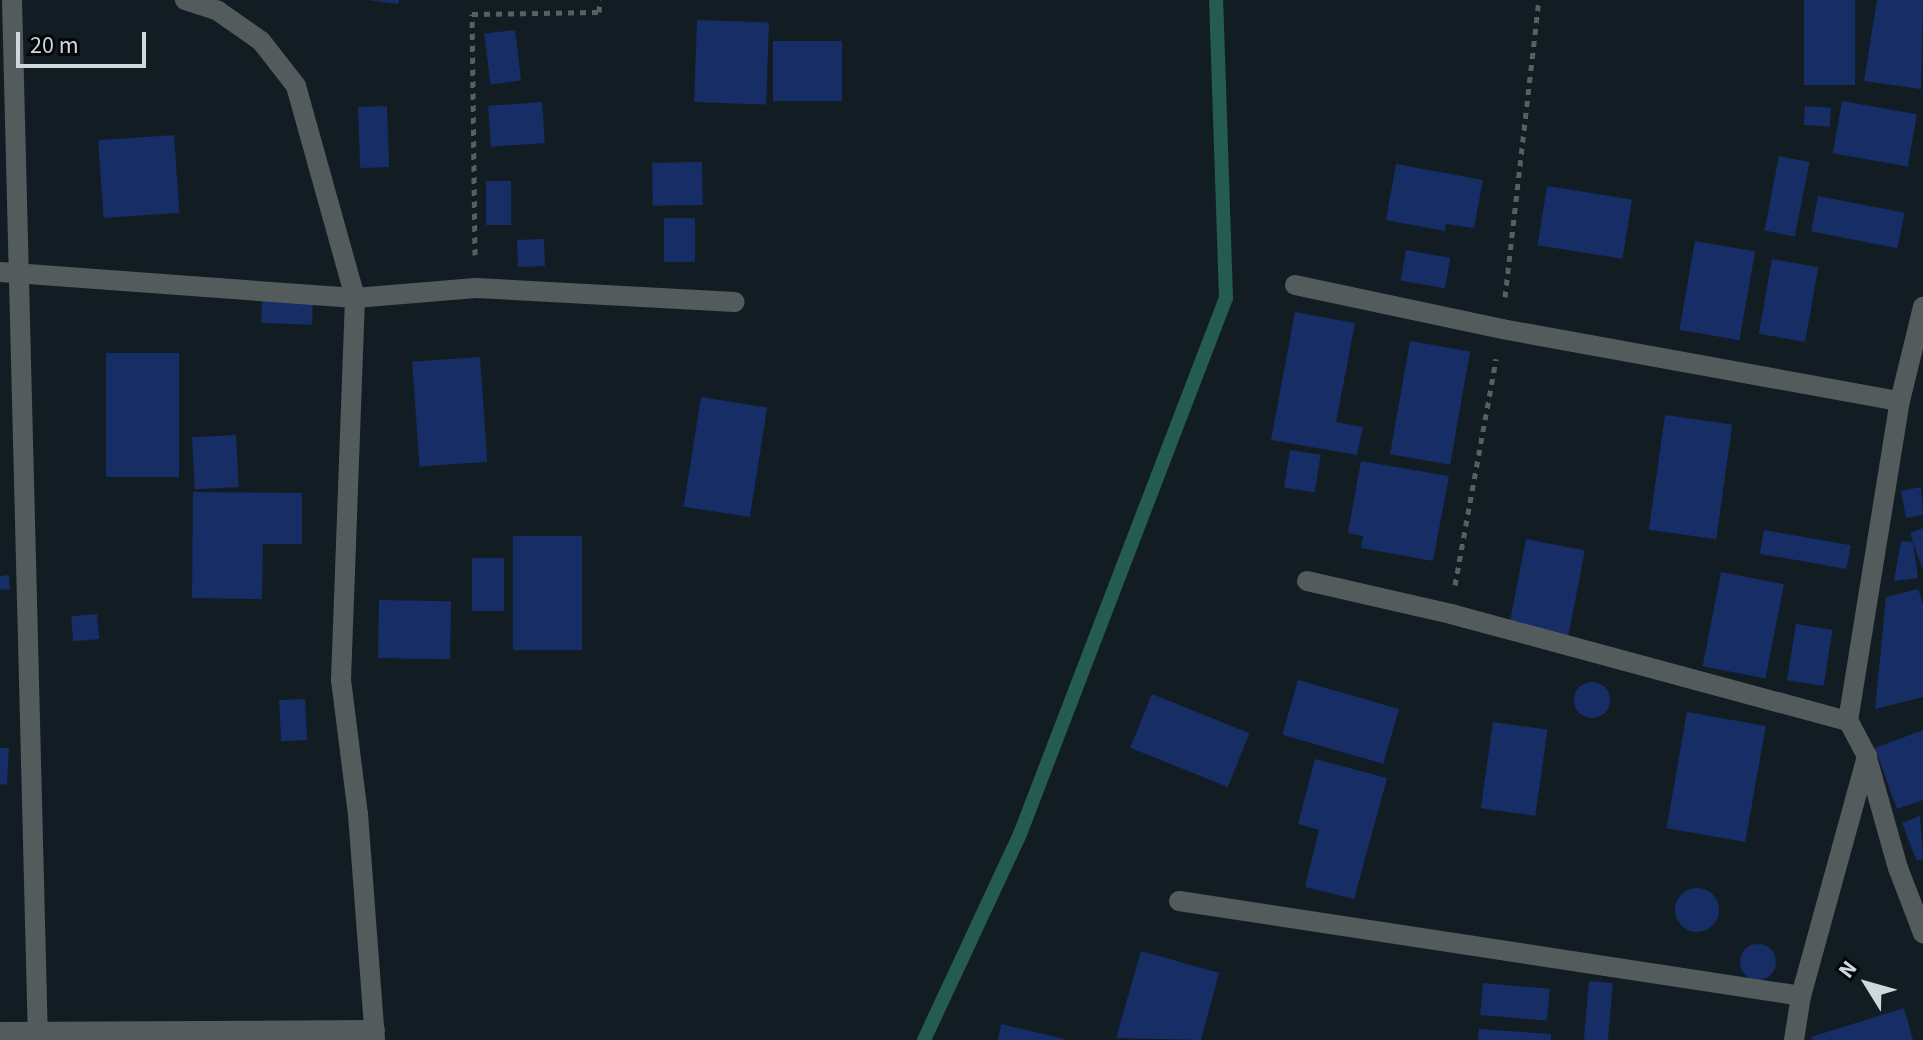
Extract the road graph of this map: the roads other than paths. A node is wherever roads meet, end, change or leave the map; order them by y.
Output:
1 (12, 0) edge
2 (185, 0) edge
3 (10, 272) edge
4 (1295, 285) dead end
5 (355, 298) junction
6 (735, 302) dead end
7 (1923, 307) edge
8 (1900, 401) junction
9 (1307, 581) dead end
10 (1848, 721) junction
11 (1867, 756) junction
12 (1179, 901) dead end
13 (1923, 933) edge
14 (1801, 996) junction
15 (0, 1032) edge
16 (38, 1035) edge
17 (375, 1035) edge
18 (1794, 1040) edge

1 - 3 street
2 - 5 street
3 - 5 street
3 - 16 street
4 - 8 street
5 - 6 street
5 - 17 street
7 - 8 street
8 - 10 street
9 - 10 street
10 - 11 street
11 - 13 street
11 - 14 street
12 - 14 street
14 - 18 street
15 - 16 street
16 - 17 street

